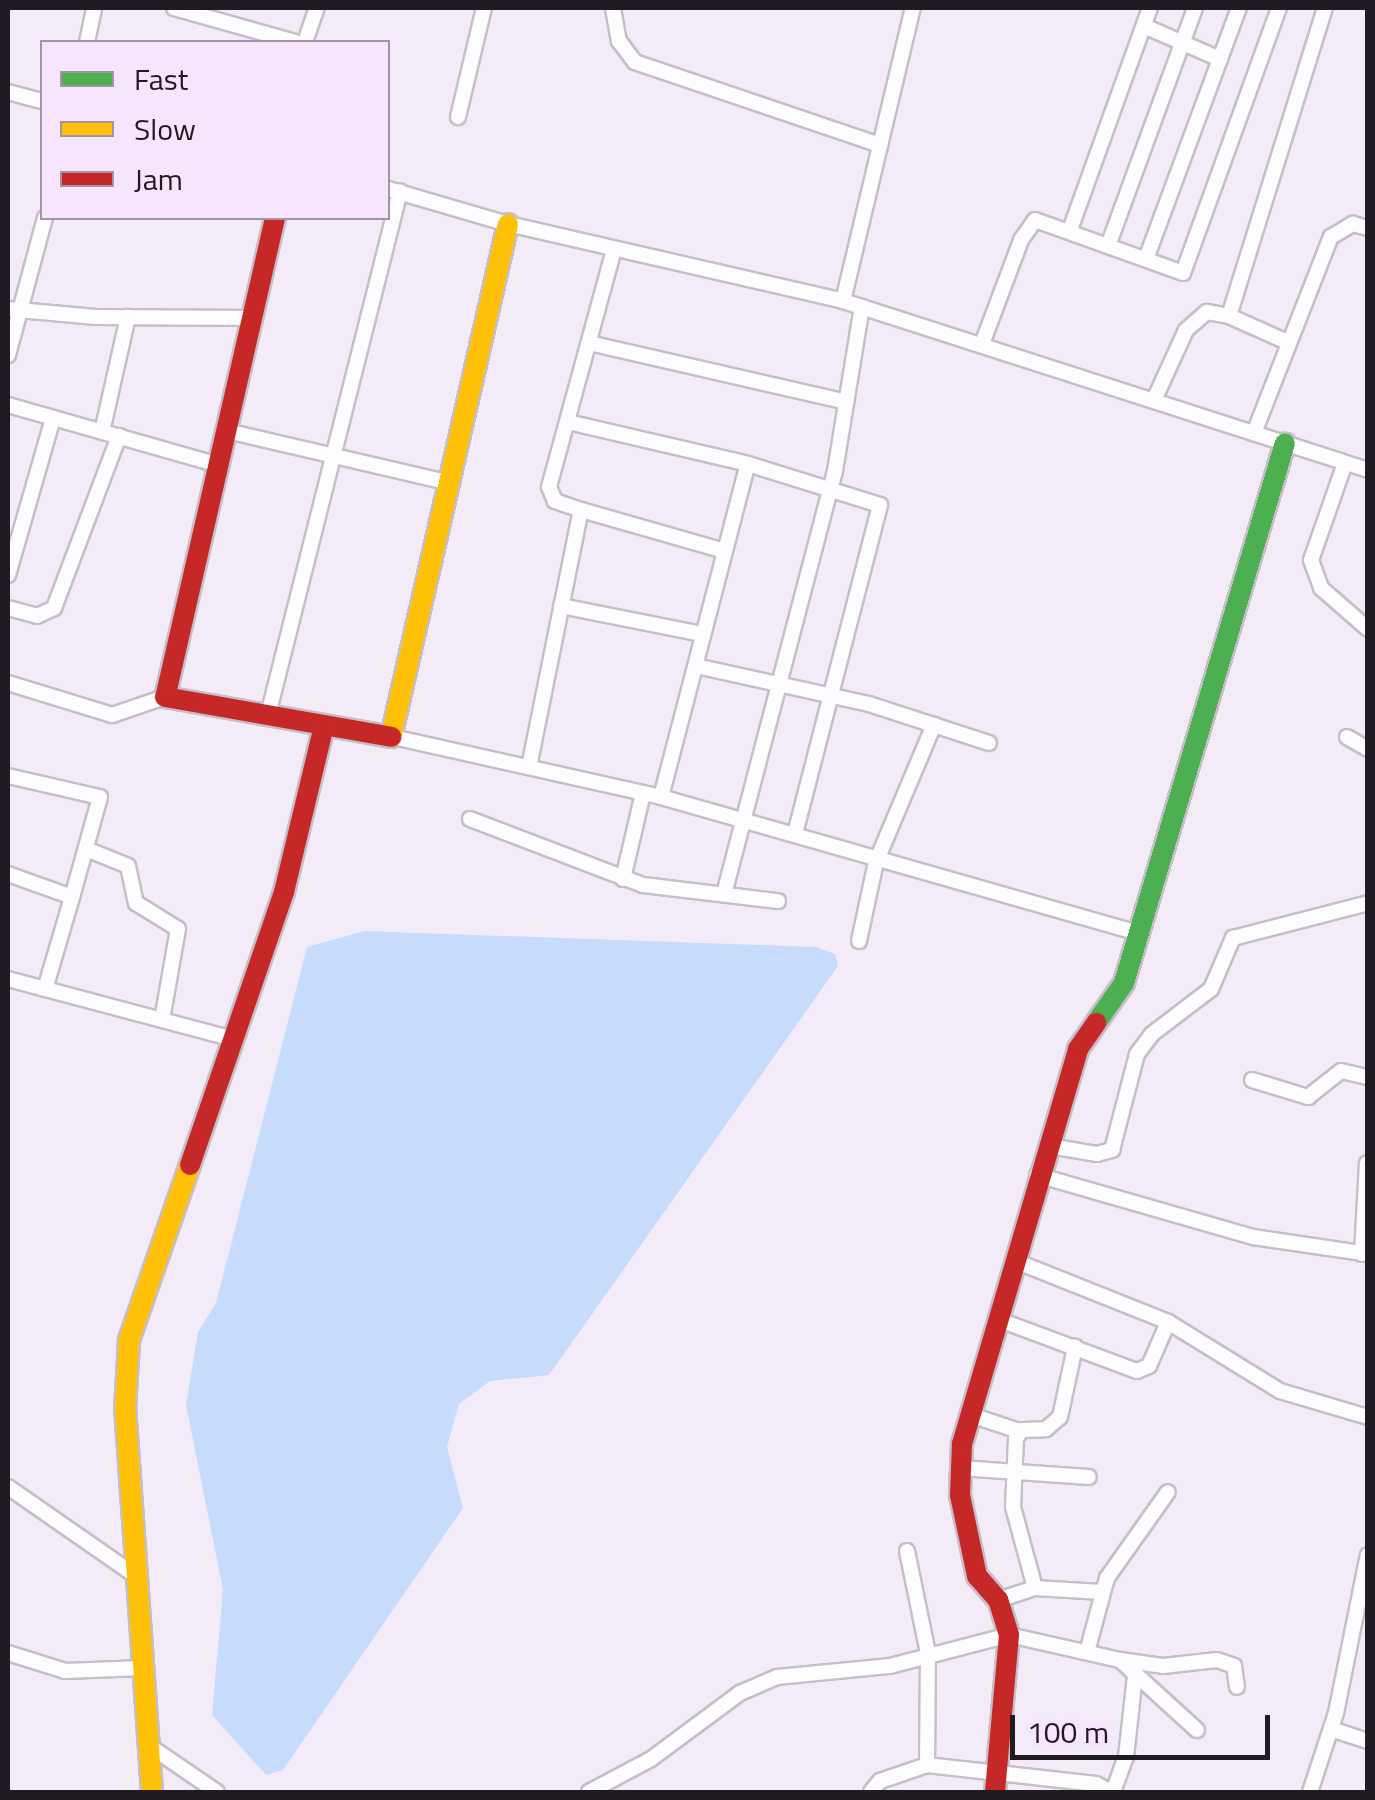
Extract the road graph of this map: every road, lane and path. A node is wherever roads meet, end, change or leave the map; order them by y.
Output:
1 (94, 8) edge
2 (176, 8) edge
3 (317, 8) edge
4 (484, 8) edge
5 (613, 8) edge
6 (912, 8) edge
7 (1150, 8) edge
8 (1195, 8) edge
9 (1240, 8) edge
10 (1278, 8) edge
11 (1325, 8) edge
12 (1144, 26) junction
13 (87, 40) edge
14 (288, 40) edge
15 (306, 40) edge
16 (1182, 43) junction
17 (1220, 59) junction
18 (8, 92) edge
19 (40, 100) edge
20 (458, 117) dead end
21 (880, 145) junction
22 (394, 190) edge
23 (44, 220) edge
24 (275, 220) edge
25 (387, 220) edge
26 (508, 224) junction
27 (1368, 228) edge
28 (1070, 230) junction
29 (1108, 246) junction
30 (614, 248) junction
31 (1146, 259) junction
32 (843, 300) junction
33 (862, 306) junction
34 (14, 309) edge
35 (1229, 316) junction
36 (128, 317) junction
37 (252, 318) junction
38 (589, 342) junction
39 (1287, 342) junction
40 (982, 344) junction
41 (8, 354) edge
42 (1154, 400) junction
43 (846, 402) junction
44 (8, 405) edge
45 (53, 418) junction
46 (568, 422) junction
47 (227, 431) junction
48 (102, 432) junction
49 (1254, 433) junction
50 (119, 436) junction
51 (1284, 443) junction
52 (333, 456) junction
53 (1345, 462) junction
54 (748, 464) junction
55 (219, 465) junction
56 (1368, 470) edge
57 (450, 483) junction
58 (829, 489) junction
59 (581, 510) junction
60 (722, 550) junction
61 (8, 575) edge
62 (561, 606) junction
63 (8, 608) edge
64 (1368, 629) edge
65 (703, 634) junction
66 (696, 666) junction
67 (8, 682) edge
68 (780, 686) junction
69 (829, 695) junction
70 (165, 696) junction
71 (268, 716) junction
72 (934, 725) junction
73 (324, 726) junction
74 (393, 737) junction
75 (1348, 737) dead end
76 (988, 743) dead end
77 (1368, 748) edge
78 (529, 767) junction
79 (8, 776) edge
80 (643, 793) junction
81 (661, 798) junction
82 (470, 819) dead end
83 (742, 821) junction
84 (795, 833) junction
85 (86, 849) junction
86 (876, 862) junction
87 (8, 874) edge
88 (623, 879) junction
89 (724, 894) junction
90 (72, 897) junction
91 (778, 901) dead end
92 (1368, 903) edge
93 (1135, 932) junction
94 (859, 941) dead end
95 (8, 979) edge
96 (45, 989) junction
97 (162, 1020) junction
98 (234, 1039) junction
99 (1368, 1077) edge
100 (1252, 1080) dead end
101 (1050, 1146) junction
102 (1367, 1163) edge
103 (1037, 1175) junction
104 (1364, 1254) edge
105 (1013, 1260) junction
106 (997, 1319) junction
107 (1168, 1322) junction
108 (1075, 1347) junction
109 (970, 1414) junction
110 (1368, 1417) edge
111 (1019, 1431) junction
112 (960, 1468) junction
113 (1013, 1472) junction
114 (1089, 1477) dead end
115 (8, 1487) edge
116 (1168, 1492) dead end
117 (907, 1551) dead end
118 (1368, 1555) edge
119 (136, 1576) junction
120 (1035, 1588) junction
121 (1102, 1592) junction
122 (998, 1600) junction
123 (1009, 1635) junction
124 (1087, 1652) junction
125 (8, 1653) edge
126 (928, 1653) junction
127 (1120, 1660) junction
128 (143, 1668) junction
129 (1135, 1676) junction
130 (1237, 1686) dead end
131 (1331, 1729) junction
132 (1197, 1730) dead end
133 (1368, 1741) edge
134 (148, 1745) junction
135 (927, 1764) junction
136 (998, 1784) edge
137 (152, 1792) edge
138 (217, 1792) edge
139 (589, 1792) edge
140 (871, 1792) edge
141 (1112, 1792) edge
142 (1310, 1792) edge

1 - 13 street
2 - 14 street
3 - 15 street
4 - 20 street
5 - 21 street
6 - 21 street
7 - 12 street
8 - 16 street
9 - 17 street
10 - 31 street
11 - 35 street
12 - 16 street
12 - 28 street
16 - 17 street
16 - 29 street
17 - 31 street
18 - 19 street
21 - 32 street
22 - 26 street
23 - 34 street
24 - 37 street
25 - 52 street
26 - 30 street
26 - 57 street
27 - 39 street
28 - 29 street
28 - 40 street
29 - 31 street
30 - 32 street
30 - 38 street
32 - 33 street
33 - 40 street
33 - 43 street
34 - 36 street
34 - 41 street
35 - 39 street
35 - 42 street
36 - 37 street
36 - 48 street
37 - 47 street
38 - 43 street
38 - 46 street
39 - 49 street
40 - 42 street
42 - 49 street
43 - 58 street
44 - 45 street
45 - 48 street
45 - 61 street
46 - 54 street
46 - 59 street
47 - 52 street
47 - 55 street
48 - 50 street
49 - 51 street
50 - 55 street
50 - 63 street
51 - 53 street
51 - 93 street
52 - 57 street
52 - 71 street
53 - 56 street
53 - 64 street
54 - 58 street
54 - 60 street
55 - 70 street
57 - 74 street
58 - 68 street
58 - 69 street
59 - 60 street
59 - 62 street
60 - 65 street
62 - 65 street
62 - 78 street
65 - 66 street
66 - 68 street
66 - 81 street
67 - 70 street
68 - 69 street
68 - 83 street
69 - 72 street
69 - 84 street
70 - 71 street
71 - 73 street
72 - 76 street
72 - 86 street
73 - 74 street
73 - 98 street
74 - 78 street
75 - 77 street
78 - 80 street
79 - 85 street
80 - 81 street
80 - 88 street
81 - 83 street
82 - 88 street
83 - 84 street
83 - 89 street
84 - 86 street
85 - 90 street
85 - 97 street
86 - 93 street
86 - 94 street
87 - 90 street
88 - 89 street
89 - 91 street
90 - 96 street
92 - 101 street
93 - 101 street
95 - 96 street
96 - 97 street
97 - 98 street
98 - 119 street
99 - 100 street
101 - 103 street
102 - 104 street
103 - 104 street
103 - 105 street
105 - 106 street
105 - 107 street
106 - 108 street
106 - 109 street
107 - 108 street
107 - 110 street
108 - 111 street
109 - 111 street
109 - 112 street
111 - 113 street
112 - 113 street
112 - 122 street
113 - 114 street
113 - 120 street
115 - 119 street
116 - 121 street
117 - 126 street
118 - 131 street
119 - 128 street
120 - 121 street
120 - 122 street
121 - 124 street
122 - 123 street
123 - 124 street
123 - 126 street
123 - 136 street
124 - 127 street
125 - 128 street
126 - 135 street
126 - 139 street
127 - 129 street
127 - 130 street
128 - 134 street
129 - 132 street
129 - 141 street
131 - 133 street
131 - 142 street
134 - 137 street
134 - 138 street
135 - 136 street
135 - 140 street
136 - 141 street

